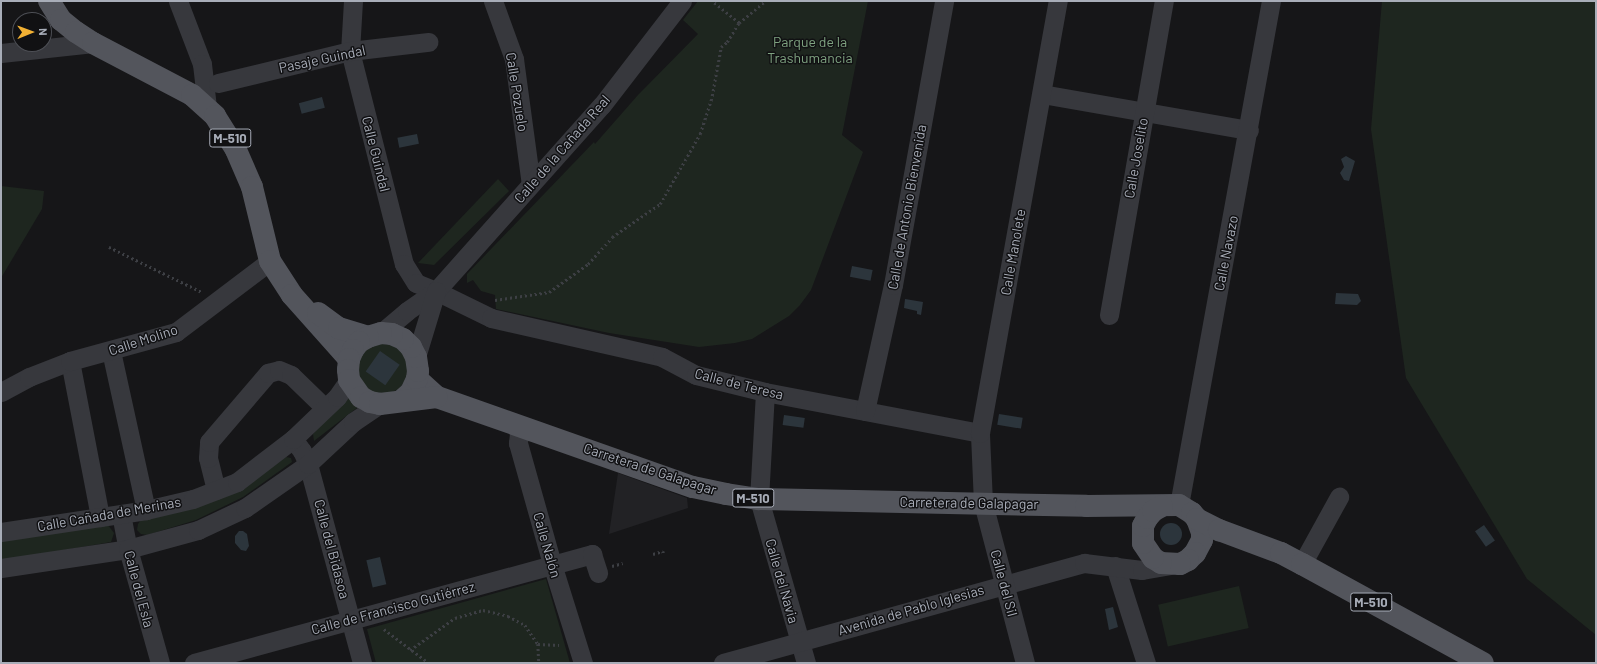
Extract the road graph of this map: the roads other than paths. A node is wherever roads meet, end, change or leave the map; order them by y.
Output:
1 (49, 1) edge
2 (178, 1) edge
3 (353, 1) edge
4 (493, 1) edge
5 (944, 1) edge
6 (1058, 1) edge
7 (1164, 1) edge
8 (1271, 1) edge
9 (680, 2) edge
10 (61, 20) junction
11 (428, 42) dead end
12 (93, 43) junction
13 (54, 47) junction
14 (350, 51) junction
15 (1, 53) edge
16 (218, 83) dead end
17 (1042, 94) junction
18 (207, 107) junction
19 (1144, 111) junction
20 (1249, 130) junction
21 (531, 184) junction
22 (270, 261) junction
23 (436, 291) junction
24 (292, 295) junction
25 (1109, 315) dead end
26 (374, 335) junction
27 (111, 351) junction
28 (416, 357) junction
29 (70, 361) junction
30 (349, 370) junction
31 (417, 378) junction
32 (1, 392) edge
33 (765, 392) junction
34 (437, 397) junction
35 (391, 403) junction
36 (326, 408) junction
37 (866, 411) junction
38 (520, 426) junction
39 (980, 433) junction
40 (293, 439) junction
41 (308, 464) junction
42 (216, 490) junction
43 (1340, 497) dead end
44 (759, 498) junction
45 (983, 503) junction
46 (1086, 506) junction
47 (1170, 506) junction
48 (146, 510) junction
49 (122, 514) junction
50 (100, 517) junction
51 (1198, 519) junction
52 (1, 532) edge
53 (1257, 544) junction
54 (128, 549) junction
55 (1143, 552) junction
56 (1196, 553) junction
57 (552, 564) junction
58 (1302, 564) junction
59 (1107, 565) junction
60 (1, 568) edge
61 (605, 571) road end
62 (1004, 584) junction
63 (1133, 615) junction
64 (358, 617) junction
65 (800, 641) junction
66 (160, 663) edge
67 (194, 663) edge
68 (362, 663) edge
69 (583, 663) edge
70 (723, 663) edge
71 (806, 663) edge
72 (1025, 663) edge
73 (1146, 663) edge
74 (1483, 663) edge

1 - 10 main road, M-510
2 - 18 street
3 - 14 street, Calle Guindal
4 - 21 street, Calle Pozuelo
5 - 37 street, Calle de Antonio Bienvenida
6 - 17 street, Calle Manolete
7 - 19 street, Calle Joselito
8 - 20 street, Calle Navazo
9 - 21 street, Calle de la Cañada Real
10 - 12 main road, M-510
10 - 13 street
11 - 14 street, Pasaje Guindal
12 - 13 street
12 - 18 main road, M-510
13 - 15 street
14 - 16 street, Pasaje Guindal
14 - 23 street, Calle Guindal
17 - 19 street
17 - 39 street, Calle Manolete
18 - 22 main road, M-510
19 - 20 street
19 - 25 street, Calle Joselito
20 - 47 street, Calle Navazo
21 - 23 street, Calle de la Cañada Real
22 - 24 main road, M-510
22 - 27 street, Calle Molino
23 - 26 street, Calle de la Cañada Real
23 - 28 street, Calle de la Cañada Real
23 - 33 street, Calle de Teresa
24 - 26 main road, M-510
24 - 30 main road, M-510
26 - 28 main road, M-510
26 - 30 main road
27 - 29 street, Calle Molino
27 - 48 street
28 - 31 main road
29 - 32 street, Calle Molino
29 - 50 street
30 - 35 main road, M-510
30 - 36 street, Calle Cañada de Merinas
31 - 34 main road, M-510
31 - 35 main road
33 - 37 street, Calle de Teresa
33 - 44 street, Calle del Navia
34 - 35 main road, M-510
34 - 38 main road, Carretera de Galapagar / M-510
35 - 41 street
36 - 40 street, Calle Cañada de Merinas
36 - 42 street
37 - 39 street, Calle de Teresa
38 - 44 main road, Carretera de Galapagar / M-510
38 - 57 street, Calle Nalón
39 - 45 street, Calle Manolete
40 - 41 street, Calle del Bidasoa
40 - 42 street, Calle Cañada de Merinas
41 - 54 street
41 - 64 street, Calle del Bidasoa
42 - 48 street, Calle Cañada de Merinas
43 - 58 street
44 - 45 main road, Carretera de Galapagar / M-510
44 - 65 street, Calle del Navia
45 - 46 main road, Carretera de Galapagar / M-510
45 - 62 street, Calle del Sil
46 - 47 main road, M-510
46 - 55 main road, M-510
47 - 51 main road, M-510
47 - 55 main road
48 - 49 street, Calle Cañada de Merinas
49 - 50 street, Calle Cañada de Merinas
49 - 54 street, Calle del Esla
50 - 52 street, Calle Cañada de Merinas
51 - 53 main road, M-510
51 - 56 main road
53 - 56 main road, M-510
53 - 58 main road, M-510
54 - 60 street
54 - 66 street, Calle del Esla
55 - 56 main road, M-510
55 - 59 street, Avenida de Pablo Iglesias
55 - 63 street
57 - 61 street, Calle de Francisco Gutiérrez
57 - 64 street, Calle de Francisco Gutiérrez
57 - 69 street, Calle Nalón
58 - 74 main road, M-510
59 - 62 street, Avenida de Pablo Iglesias
59 - 63 street
62 - 65 street, Avenida de Pablo Iglesias
62 - 72 street, Calle del Sil
63 - 73 street
64 - 67 street, Calle de Francisco Gutiérrez
64 - 68 street, Calle del Bidasoa
65 - 70 street, Avenida de Pablo Iglesias
65 - 71 street, Calle del Navia

